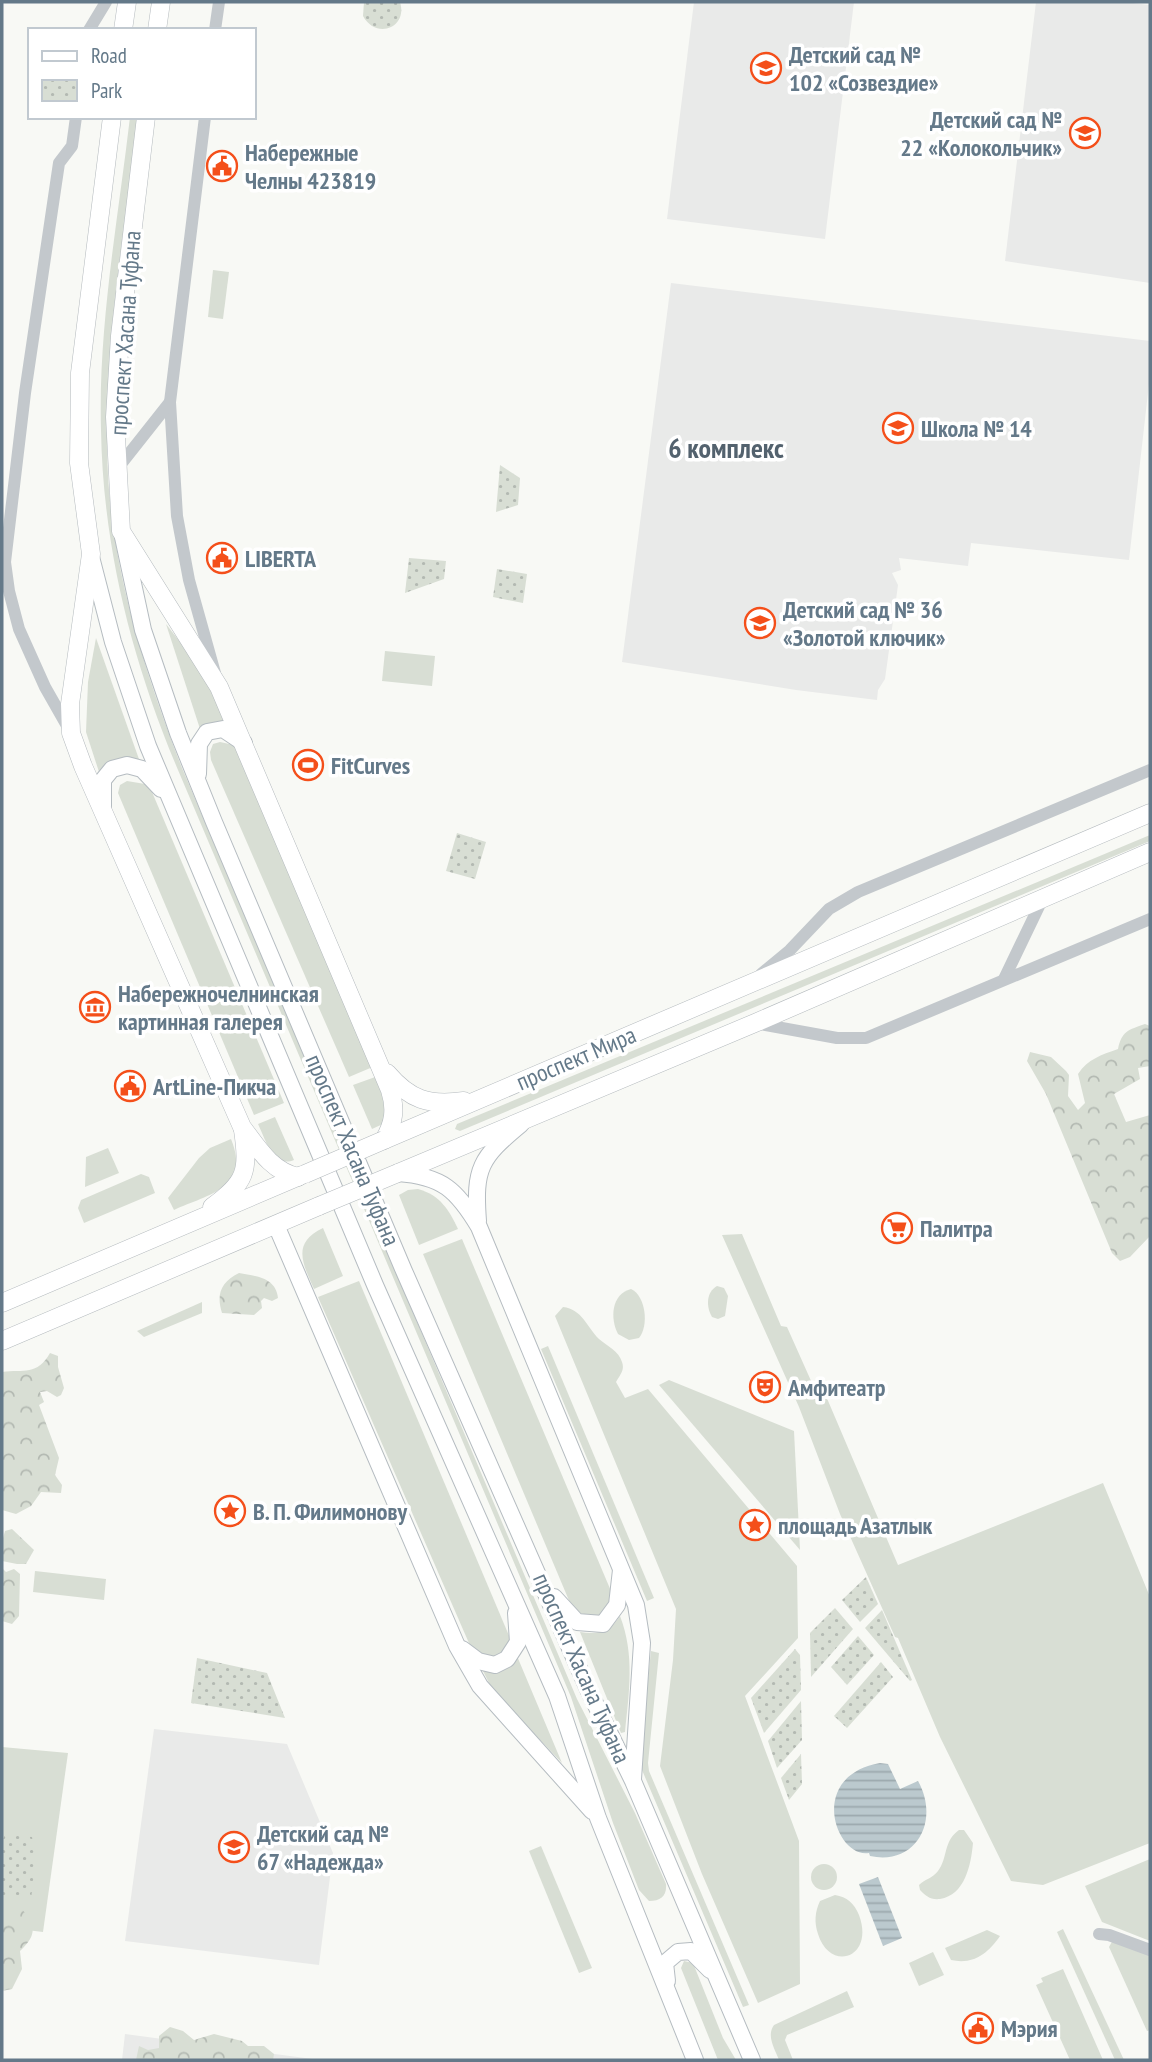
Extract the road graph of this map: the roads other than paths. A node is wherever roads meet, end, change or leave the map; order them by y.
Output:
1 (107, 2) edge
2 (127, 2) edge
3 (161, 2) edge
4 (219, 2) edge
5 (90, 28) edge
6 (123, 28) edge
7 (157, 28) edge
8 (215, 28) edge
9 (76, 119) edge
10 (112, 119) edge
11 (146, 119) edge
12 (205, 119) edge
13 (170, 402) junction
14 (117, 469) junction
15 (121, 531) junction
16 (91, 554) junction
17 (219, 687) junction
18 (71, 733) junction
19 (244, 743) junction
20 (1150, 770) edge
21 (198, 783) junction
22 (169, 796) junction
23 (103, 806) junction
24 (1150, 813) edge
25 (1150, 852) edge
26 (1044, 898) junction
27 (1150, 919) edge
28 (1004, 979) junction
29 (730, 994) junction
30 (755, 1023) junction
31 (382, 1068) junction
32 (478, 1099) junction
33 (528, 1118) junction
34 (242, 1127) junction
35 (384, 1140) junction
36 (398, 1173) junction
37 (302, 1175) junction
38 (193, 1222) junction
39 (276, 1224) junction
40 (479, 1227) junction
41 (2, 1303) edge
42 (2, 1341) edge
43 (621, 1568) junction
44 (546, 1590) junction
45 (516, 1602) junction
46 (457, 1646) junction
47 (633, 1781) junction
48 (598, 1818) junction
49 (1099, 1934) dead end
50 (1150, 1950) edge
51 (717, 1976) junction
52 (669, 1998) junction
53 (695, 2060) edge
54 (752, 2060) edge

1 - 5 street
2 - 6 main road
3 - 7 main road
4 - 8 street
9 - 18 street
10 - 16 main road, проспект Хасана Туфана
11 - 14 main road, проспект Хасана Туфана
12 - 13 street
13 - 14 street
13 - 17 street
14 - 15 main road, проспект Хасана Туфана
15 - 17 main road
15 - 21 main road, проспект Хасана Туфана
16 - 18 main road
16 - 22 main road, проспект Хасана Туфана
17 - 19 main road
18 - 23 main road
19 - 21 main road
19 - 31 main road
20 - 29 street
21 - 44 main road, проспект Хасана Туфана
22 - 23 main road
22 - 45 main road, проспект Хасана Туфана
23 - 34 main road
24 - 29 main road, проспект Мира
25 - 26 main road, проспект Мира
26 - 28 street
26 - 30 main road, проспект Мира
27 - 28 street
28 - 30 street
29 - 32 main road, проспект Мира
30 - 33 main road, проспект Мира
31 - 32 main road
31 - 35 main road
32 - 35 main road, проспект Мира
33 - 36 main road, проспект Мира
33 - 40 main road
34 - 37 main road
34 - 38 main road
35 - 37 main road, проспект Мира, bridge
36 - 39 main road, проспект Мира, bridge
36 - 40 main road
37 - 38 main road, проспект Мира
38 - 41 main road, проспект Мира
39 - 42 main road, проспект Мира
39 - 46 main road
40 - 43 main road
43 - 44 main road
43 - 47 main road
44 - 47 main road, проспект Хасана Туфана
45 - 46 main road
45 - 48 main road, проспект Хасана Туфана
46 - 48 main road
47 - 51 main road, проспект Хасана Туфана
48 - 52 main road, проспект Хасана Туфана
49 - 50 street
51 - 52 main road
51 - 54 main road, проспект Хасана Туфана
52 - 53 main road, проспект Хасана Туфана

